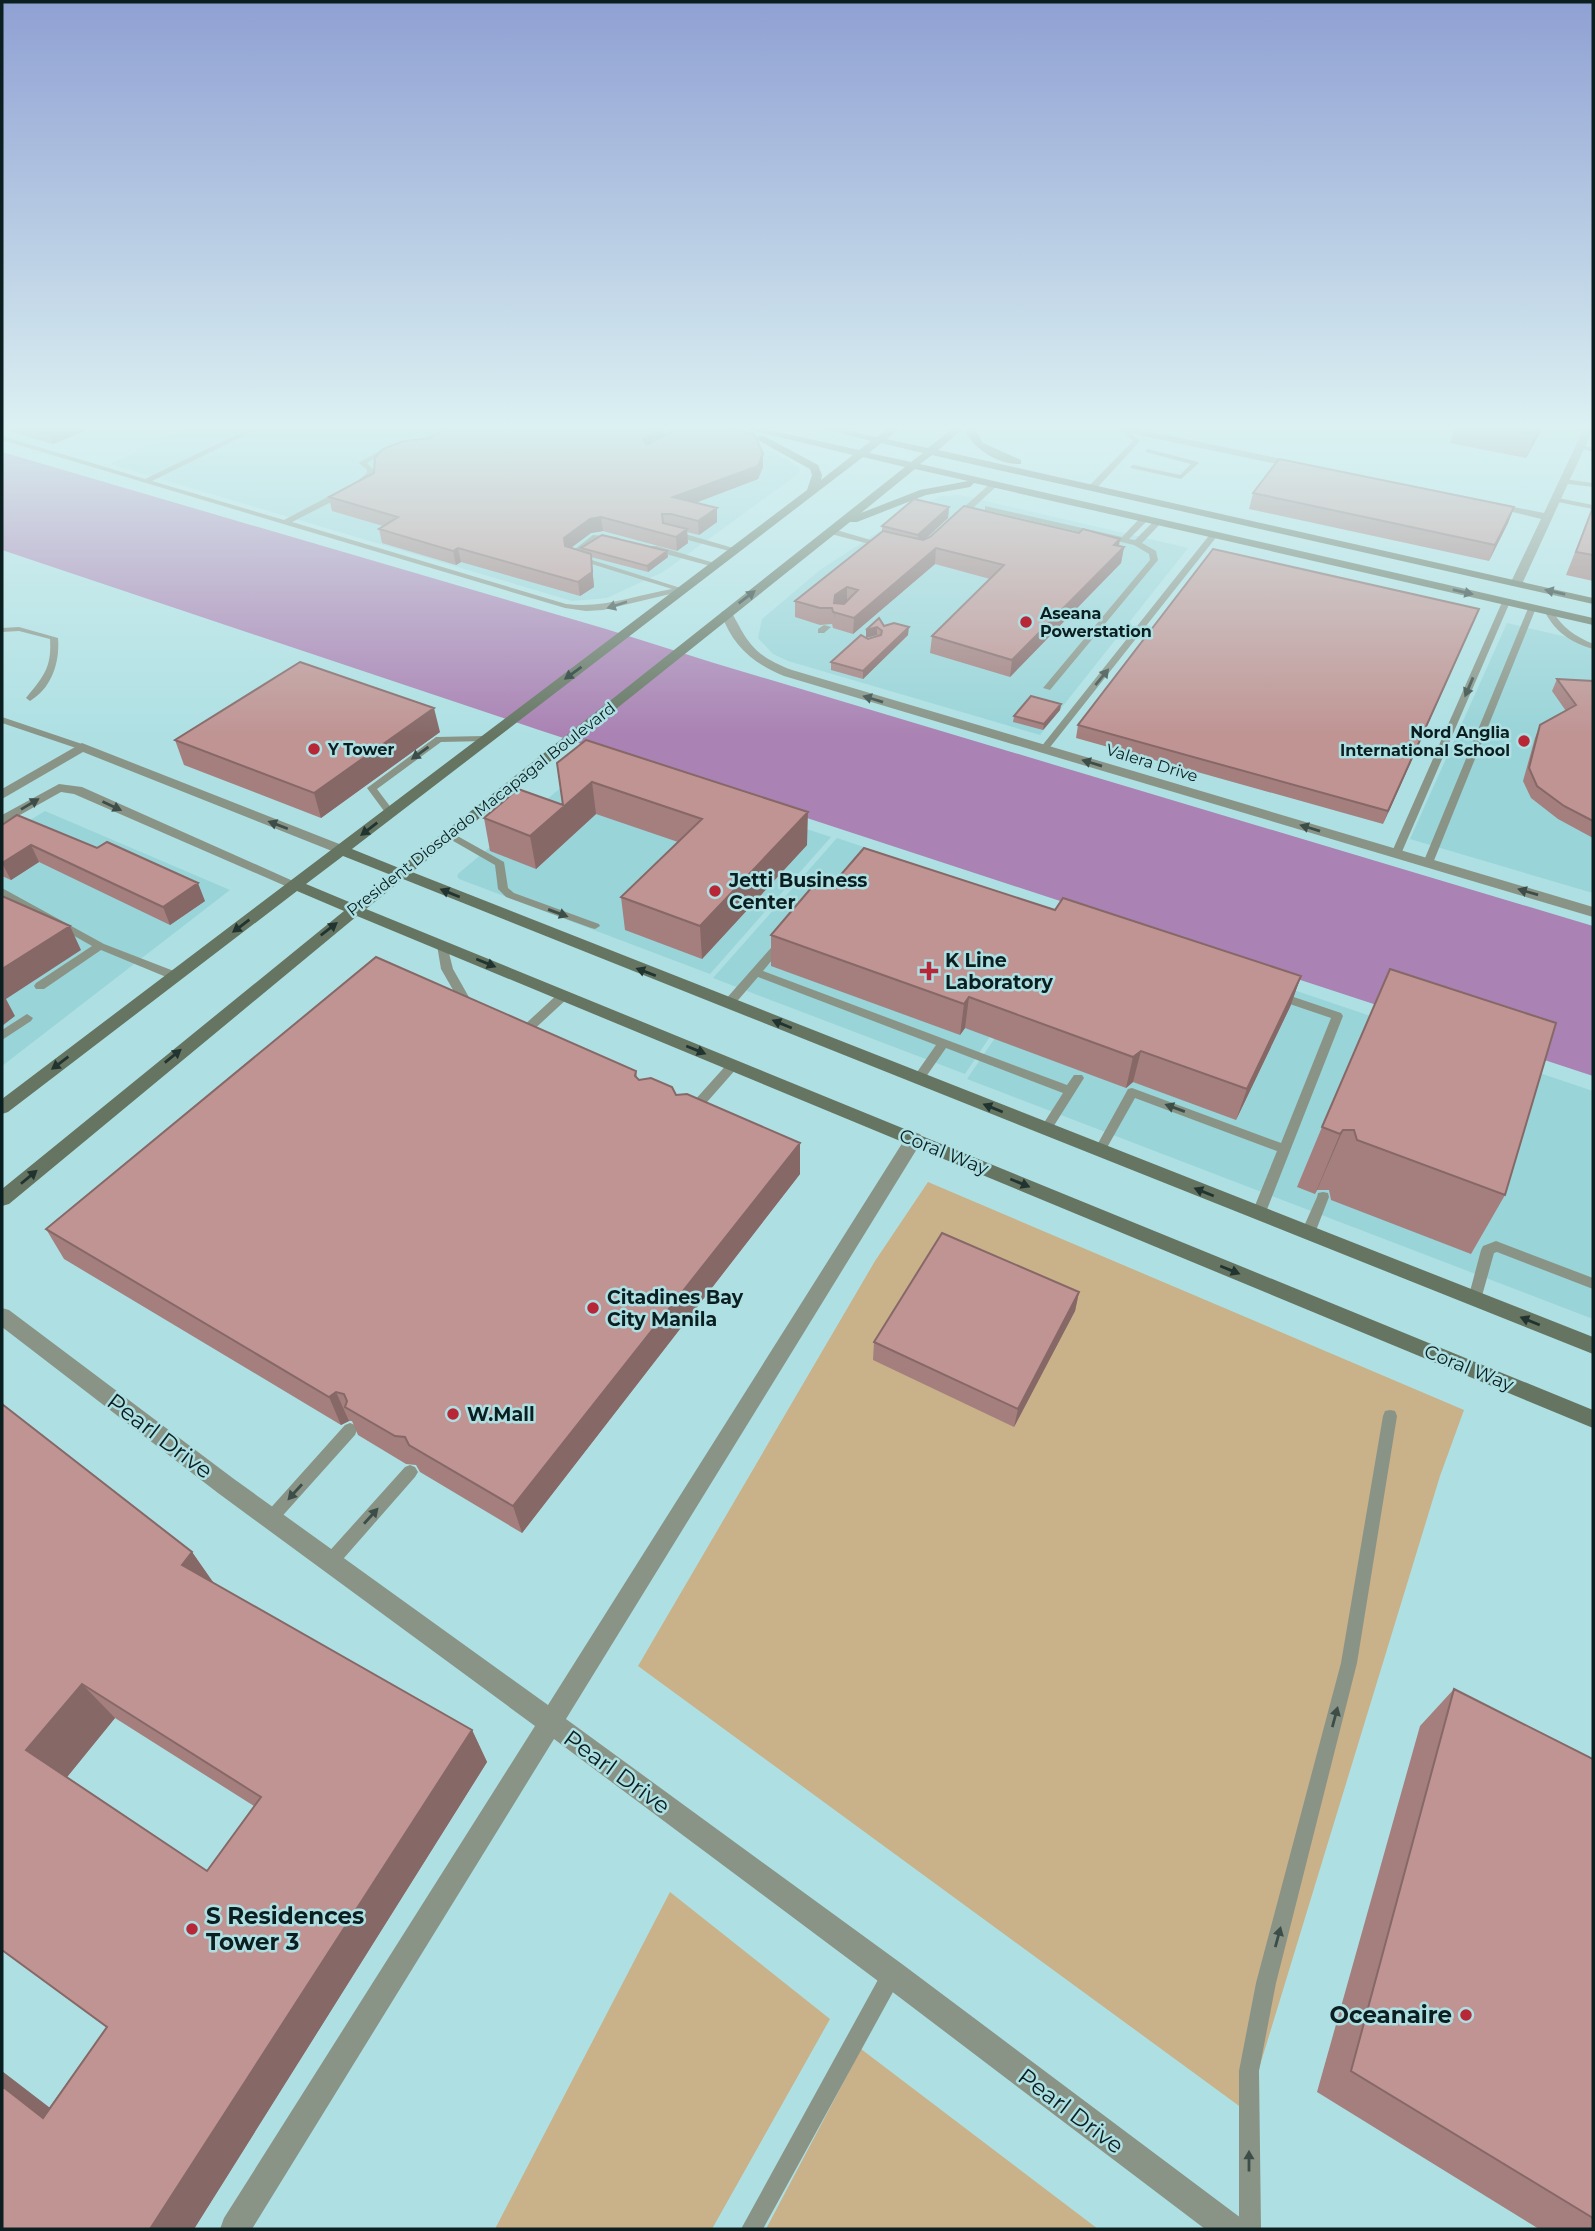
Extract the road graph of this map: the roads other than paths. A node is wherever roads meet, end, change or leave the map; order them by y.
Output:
1 (301, 528) edge
2 (765, 528) edge
3 (1073, 528) edge
4 (1135, 528) edge
5 (1152, 528) edge
6 (1184, 528) edge
7 (1271, 528) edge
8 (1543, 528) edge
9 (832, 529) joint
10 (668, 532) edge
11 (1214, 535) junction
12 (1124, 540) junction
13 (627, 542) edge
14 (1137, 543) junction
15 (639, 545) edge
16 (898, 548) edge
17 (1364, 549) junction
18 (736, 550) junction
19 (1282, 550) junction
20 (717, 565) junction
21 (1516, 584) junction
22 (683, 590) junction
23 (1593, 601) edge
24 (1506, 602) junction
25 (1532, 608) junction
26 (1549, 612) junction
27 (727, 613) junction
28 (1593, 622) edge
29 (2, 631) edge
30 (1593, 647) edge
31 (1047, 688) dead end
32 (30, 698) dead end
33 (2, 720) edge
34 (484, 739) junction
35 (82, 747) junction
36 (1044, 749) junction
37 (2, 795) edge
38 (390, 813) junction
39 (2, 821) edge
40 (452, 836) junction
41 (342, 850) junction
42 (1396, 854) junction
43 (1428, 863) junction
44 (401, 873) junction
45 (835, 880) edge
46 (295, 885) junction
47 (2, 891) edge
48 (814, 904) edge
49 (355, 909) junction
50 (1593, 912) edge
51 (595, 926) dead end
52 (789, 933) edge
53 (442, 945) junction
54 (100, 946) junction
55 (756, 972) junction
56 (175, 976) junction
57 (40, 986) dead end
58 (1264, 991) edge
59 (564, 995) junction
60 (729, 1003) junction
61 (478, 1010) edge
62 (27, 1018) dead end
63 (2, 1036) edge
64 (537, 1037) edge
65 (943, 1044) junction
66 (733, 1065) junction
67 (1078, 1077) dead end
68 (919, 1078) junction
69 (1070, 1091) junction
70 (672, 1096) edge
71 (696, 1107) junction
72 (2, 1108) edge
73 (684, 1120) edge
74 (1046, 1129) junction
75 (914, 1139) junction
76 (1284, 1149) junction
77 (1100, 1150) junction
78 (1323, 1197) edge
79 (2, 1199) edge
80 (1259, 1213) junction
81 (1308, 1233) junction
82 (1593, 1284) edge
83 (1475, 1299) junction
84 (2, 1316) edge
85 (1593, 1346) edge
86 (1390, 1416) dead end
87 (1593, 1419) edge
88 (350, 1430) edge
89 (410, 1472) edge
90 (272, 1517) junction
91 (331, 1560) junction
92 (551, 1724) junction
93 (892, 1975) junction
94 (235, 2229) edge
95 (752, 2229) edge
96 (1230, 2229) edge
97 (1250, 2229) edge

22 -> 1 lane
2 - 18 street
3 - 12 lane
4 - 12 lane
5 - 14 lane
6 - 11 street
7 - 17 street
8 - 21 street
9 - 16 lane
27 -> 9 street, President Diosdado Macapagal Boulevard
10 - 18 lane
11 - 19 street
36 -> 11 lane
12 - 14 lane
13 - 22 lane
14 - 31 lane
15 - 20 lane
17 - 19 street
17 - 21 street
18 - 20 street
19 -> 24 street
20 - 22 street
23 -> 21 street
22 -> 34 street
24 - 25 street
24 -> 42 lane
25 - 26 street
25 - 43 lane
26 - 28 street
26 - 30 lane
36 -> 27 street, Valera Drive
27 - 40 street, President Diosdado Macapagal Boulevard
29 - 32 lane
33 - 35 lane
34 - 38 street
34 -> 38 lane
35 - 37 street
41 -> 35 street
42 -> 36 street, Valera Drive
38 -> 41 street
39 -> 46 street
40 - 44 street, President Diosdado Macapagal Boulevard
40 -> 51 lane
41 - 44 street
41 - 46 street
42 - 43 street, Valera Drive
50 -> 43 street, Valera Drive
44 - 49 street, President Diosdado Macapagal Boulevard
60 -> 44 street
45 - 48 lane
46 - 49 street, Coral Way
46 -> 56 street
47 - 54 lane
49 - 53 street, Coral Way
79 -> 49 street, President Diosdado Macapagal Boulevard
52 - 55 lane
53 -> 59 street, Coral Way
53 - 61 lane
54 - 56 lane
54 - 57 lane
55 - 60 lane
55 - 65 lane
56 -> 72 street
58 - 76 lane
59 - 64 lane
59 -> 66 street, Coral Way
68 -> 60 street
62 - 63 lane
65 - 68 lane
65 - 69 lane
66 - 71 lane
66 - 75 street, Coral Way
67 - 69 lane
74 -> 68 street
69 - 74 lane
70 - 71 lane
71 - 73 lane
74 - 77 street
75 -> 87 street, Coral Way
75 - 92 street
76 -> 77 lane
76 - 80 lane
80 -> 77 street
78 - 81 lane
80 - 81 street
81 - 83 street
82 - 83 lane
85 -> 83 street
84 - 90 street, Pearl Drive
97 -> 86 lane
88 -> 90 lane
91 -> 89 lane
90 - 91 street, Pearl Drive
91 - 92 street, Pearl Drive
92 - 93 street, Pearl Drive
92 - 94 street
93 - 95 lane
93 - 96 street, Pearl Drive

